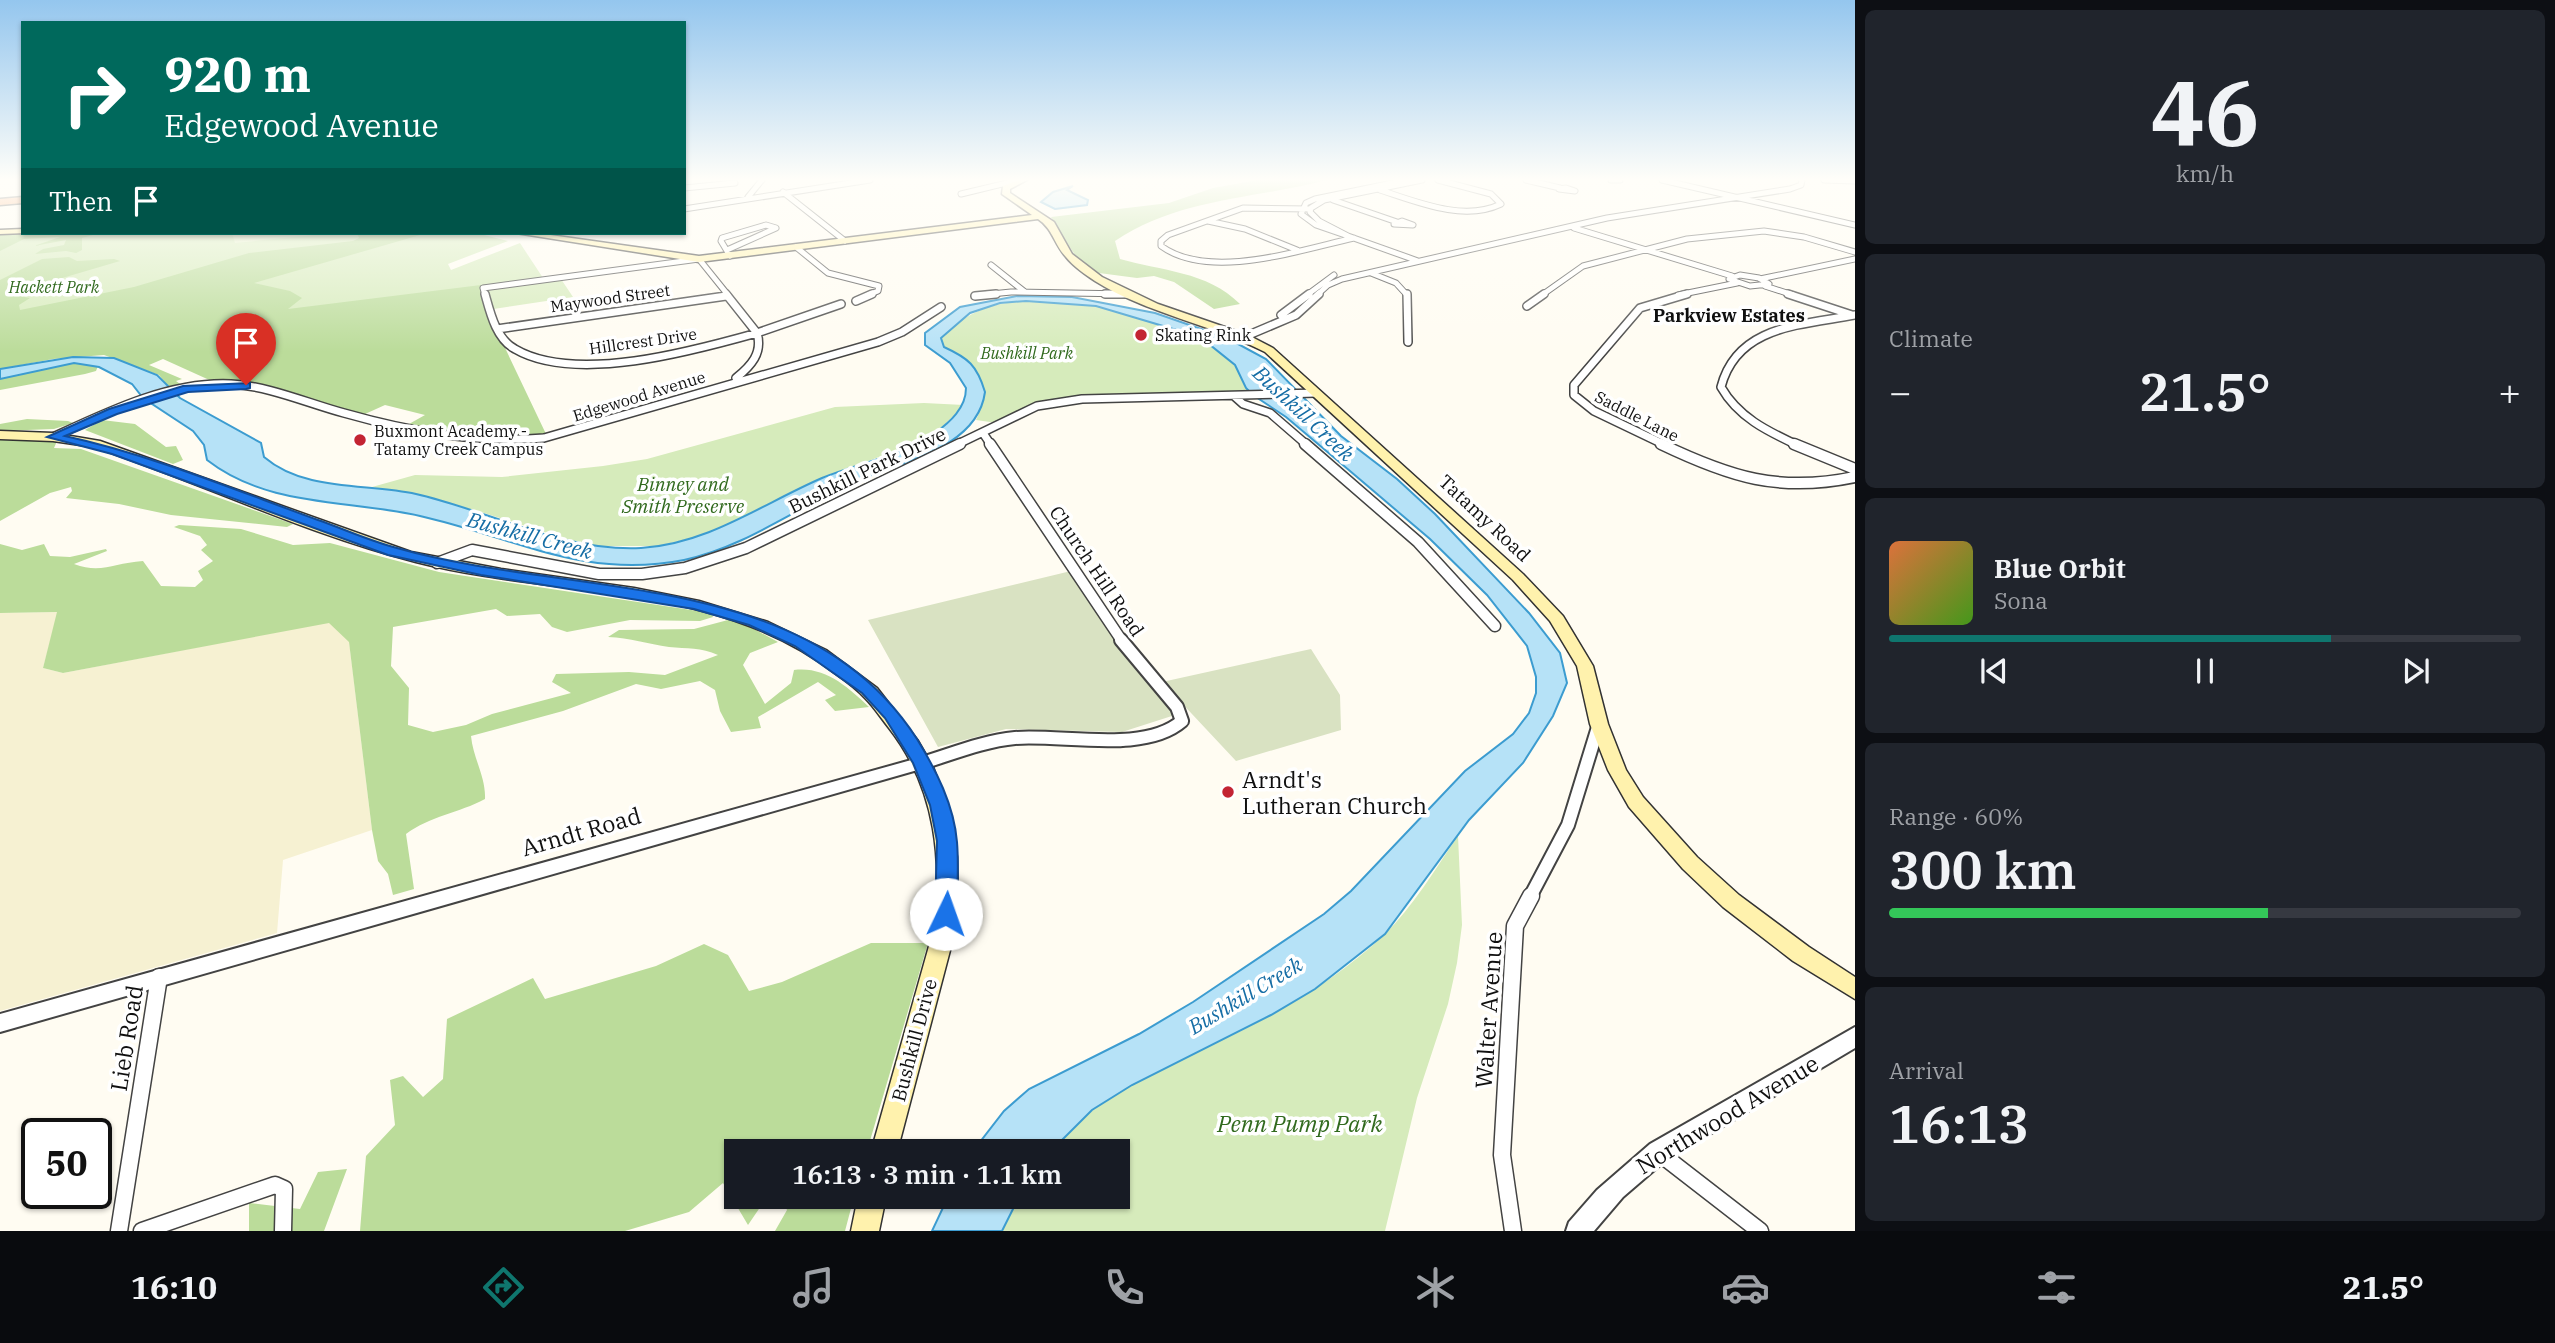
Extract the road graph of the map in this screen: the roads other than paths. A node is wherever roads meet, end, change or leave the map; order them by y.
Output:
1 (551, 237) edge
2 (727, 237) edge
3 (758, 237) edge
4 (841, 237) edge
5 (873, 237) edge
6 (1059, 237) edge
7 (1165, 237) edge
8 (1266, 237) edge
9 (1349, 237) edge
10 (1352, 237) edge
11 (1502, 237) edge
12 (1524, 237) edge
13 (1606, 237) edge
14 (1700, 237) edge
15 (1801, 237) edge
16 (845, 241) junction
17 (796, 247) junction
18 (1645, 249) junction
19 (1297, 250) junction
20 (1855, 252) edge
21 (728, 253) junction
22 (1409, 258) junction
23 (699, 259) junction
24 (1855, 259) edge
25 (1418, 261) junction
26 (992, 265) dead end
27 (1362, 269) junction
28 (1370, 272) junction
29 (1735, 279) junction
30 (1760, 279) junction
31 (1765, 286) junction
32 (1025, 292) junction
33 (1128, 294) junction
34 (726, 296) junction
35 (975, 296) dead end
36 (856, 301) dead end
37 (841, 304) dead end
38 (1527, 306) dead end
39 (941, 307) dead end
40 (1854, 315) edge
41 (497, 329) junction
42 (757, 333) junction
43 (1239, 335) junction
44 (1408, 342) dead end
45 (728, 383) junction
46 (1308, 393) junction
47 (1234, 396) junction
48 (983, 433) junction
49 (0, 435) edge
50 (53, 437) junction
51 (1855, 469) edge
52 (1855, 477) edge
53 (437, 563) junction
54 (1495, 626) dead end
55 (1599, 724) junction
56 (1180, 726) joint
57 (922, 763) junction
58 (159, 977) junction
59 (1855, 989) edge
60 (0, 1023) edge
61 (1855, 1037) edge
62 (888, 1139) edge
63 (1658, 1152) junction
64 (870, 1209) edge
65 (119, 1231) edge
66 (142, 1231) edge
67 (283, 1231) edge
68 (865, 1231) edge
69 (1513, 1231) edge
70 (1578, 1231) edge
71 (1760, 1231) edge

1 - 23 main road
2 - 21 street
3 - 21 street
4 - 16 street
5 - 16 main road
6 - 33 main road, Tatamy Road
7 - 19 street
8 - 19 street
9 - 19 street
10 - 22 street
11 - 22 street
12 - 25 street
13 - 18 street
14 - 18 street
15 - 20 street
16 - 17 main road
17 - 21 main road
17 - 36 street
18 - 29 street
18 - 38 street
21 - 23 main road
22 - 25 street
22 - 27 street
23 - 34 street
23 - 41 street, Hillcrest Drive
24 - 30 street
25 - 28 street
26 - 32 street
27 - 28 street
27 - 43 street
28 - 43 street
28 - 44 street
29 - 30 street
29 - 31 street
29 - 52 street, Saddle Lane
30 - 31 street
31 - 40 street
32 - 33 street
32 - 35 street
33 - 43 main road, Tatamy Road
34 - 41 street, Maywood Street
34 - 42 street
37 - 42 street, Hillcrest Drive
39 - 45 street, Edgewood Avenue
40 - 51 street
41 - 42 street, Hillcrest Drive
42 - 45 street
43 - 46 main road, Tatamy Road
45 - 50 street, Edgewood Avenue
46 - 47 street, Bushkill Park Drive
46 - 55 main road, Tatamy Road
47 - 48 street, Bushkill Park Drive
47 - 54 street
48 - 53 street, Bushkill Park Drive
48 - 56 street, Church Hill Road
49 - 50 main road, Bushkill Drive
50 - 53 main road, Bushkill Drive
53 - 57 main road, Bushkill Drive
55 - 59 main road, Tatamy Road
55 - 69 street, Walter Avenue
56 - 57 street, Arndt Road
57 - 58 street, Arndt Road
57 - 62 main road, Bushkill Drive
58 - 60 street, Arndt Road
58 - 65 street, Lieb Road
61 - 63 street, Northwood Avenue
63 - 70 street, Northwood Avenue
63 - 71 street
64 - 68 main road
66 - 67 street

